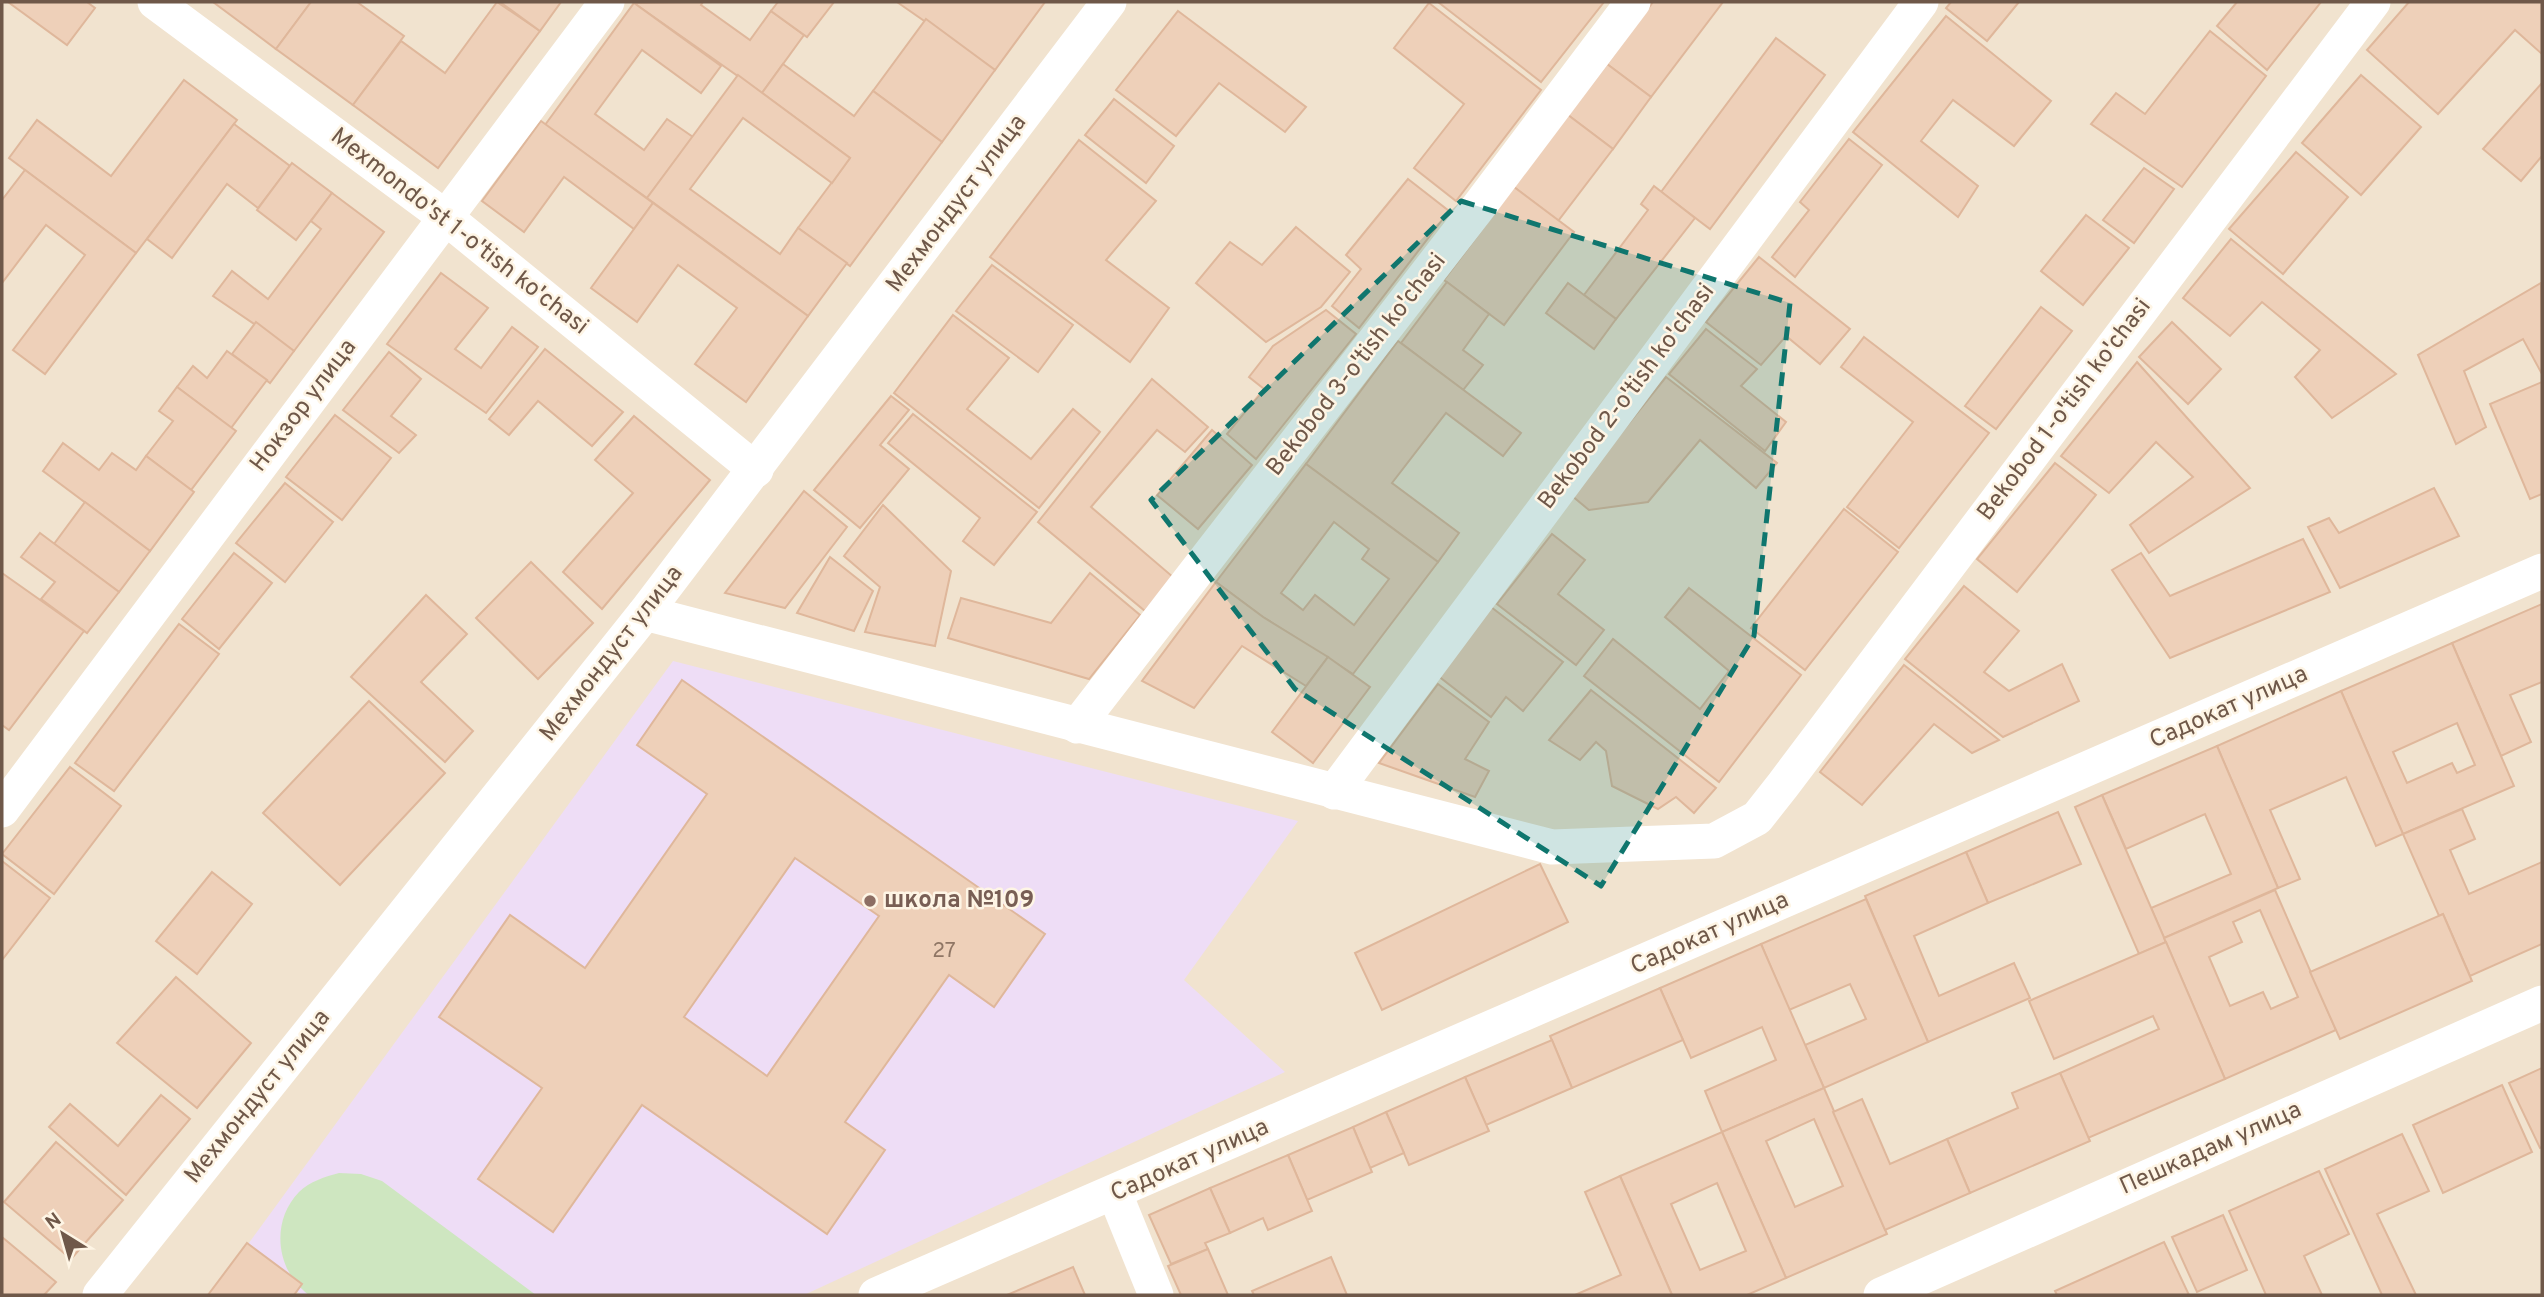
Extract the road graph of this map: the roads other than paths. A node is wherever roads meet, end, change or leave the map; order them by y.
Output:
1 (155, 2) edge
2 (607, 2) edge
3 (1109, 2) edge
4 (1633, 2) edge
5 (1921, 2) edge
6 (2372, 2) edge
7 (445, 217) junction
8 (756, 470) junction
9 (2542, 571) edge
10 (645, 613) junction
11 (1077, 726) junction
12 (1334, 792) junction
13 (2, 810) edge
14 (2542, 1003) edge
15 (1115, 1194) junction
16 (100, 1295) edge
17 (876, 1295) edge
18 (1156, 1295) edge
19 (1881, 1295) edge

1 - 7 street, Mexmondo'st 1-o'tish ko'chasi
2 - 7 street, Нокзор улица
3 - 8 street, Мехмондуст улица
4 - 11 street, Bekobod 3-o'tish ko'chasi
5 - 12 street, Bekobod 2-o'tish ko'chasi
6 - 12 street, Bekobod 1-o'tish ko'chasi
7 - 8 street, Mexmondo'st 1-o'tish ko'chasi
7 - 13 street, Нокзор улица
8 - 10 street, Мехмондуст улица
9 - 15 street, Садокат улица
10 - 11 street
10 - 16 street, Мехмондуст улица
11 - 12 street
14 - 19 street, Пешкадам улица
15 - 17 street, Садокат улица
15 - 18 street

